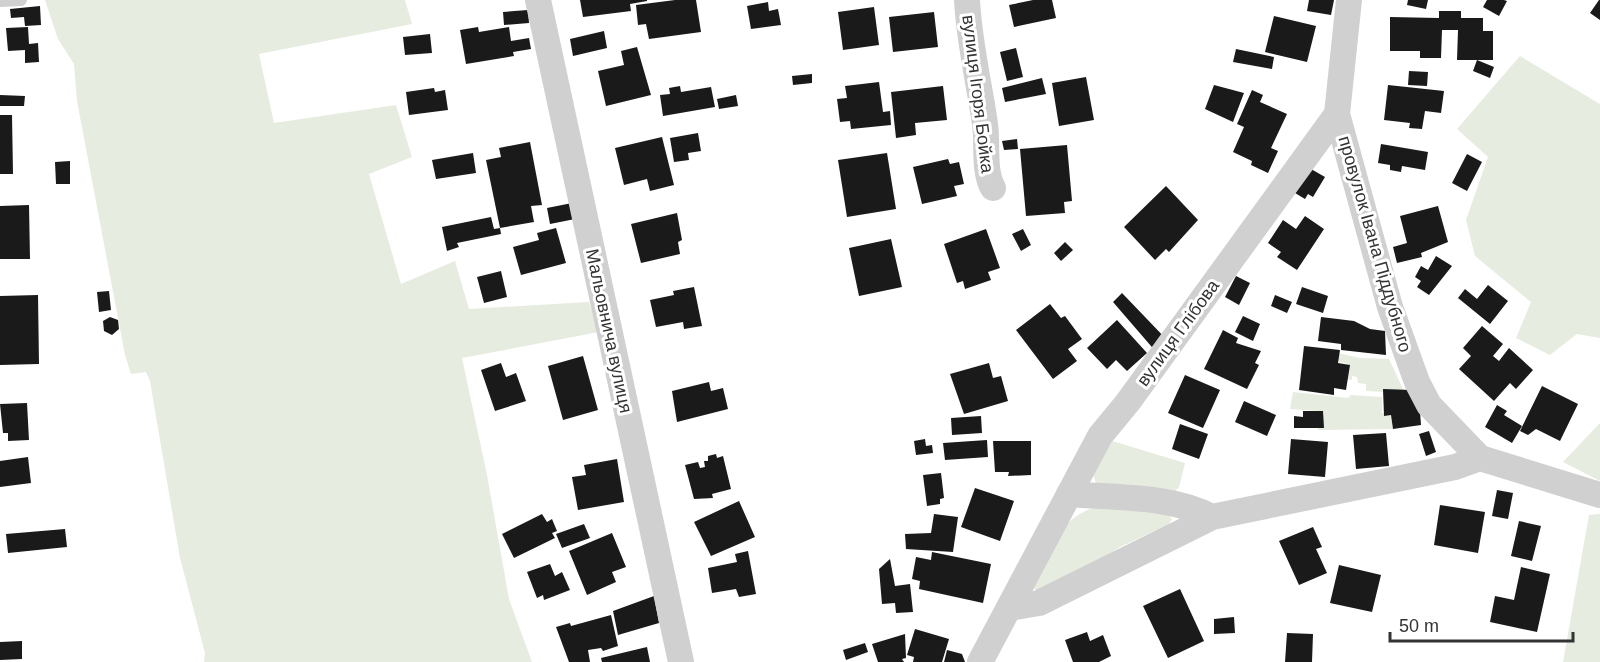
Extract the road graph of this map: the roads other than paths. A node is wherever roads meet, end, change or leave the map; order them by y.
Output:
1 (21, 0) edge
2 (538, 0) edge
3 (967, 0) edge
4 (1349, 0) edge
5 (0, 1) edge
6 (1337, 114) junction
7 (993, 188) dead end
8 (1480, 458) junction
9 (1069, 494) junction
10 (1600, 495) edge
11 (1212, 517) junction
12 (1009, 608) junction
13 (681, 662) edge
14 (980, 662) edge

1 - 5 lane
2 - 13 street, Мальовнича вулиця
3 - 7 street, вулиця Ігоря Бойка
4 - 6 street, вулиця Глібова
6 - 8 street, провулок Івана Піддубного
6 - 9 street, вулиця Глібова
8 - 10 street, провулок Івана Піддубного
8 - 11 street
9 - 11 street
9 - 12 street, вулиця Глібова
11 - 12 street
12 - 14 street, вулиця Глібова

